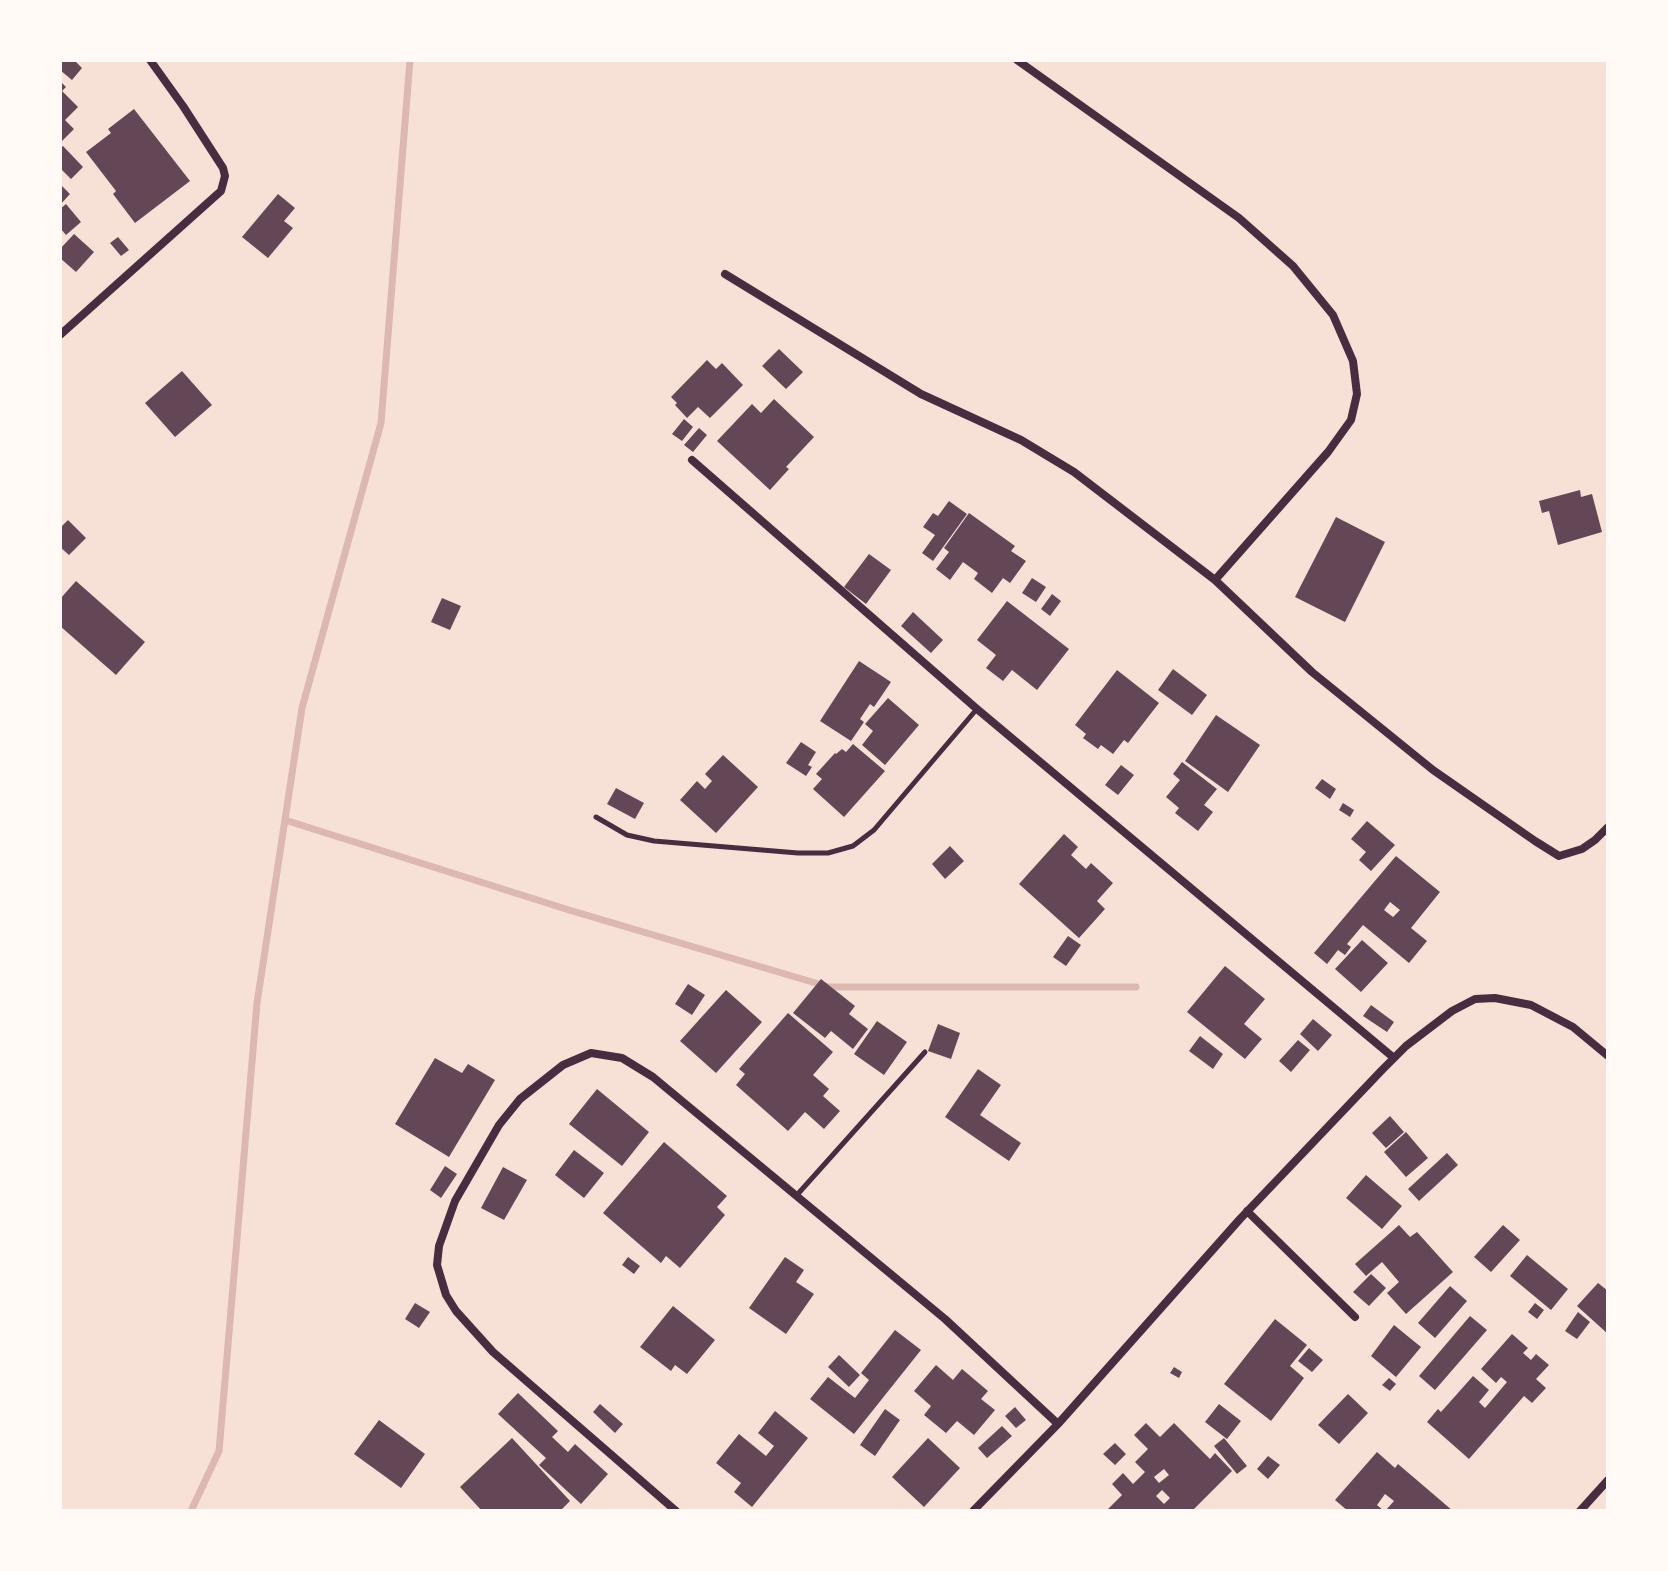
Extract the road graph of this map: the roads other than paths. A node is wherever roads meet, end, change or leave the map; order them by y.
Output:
1 (150, 60) edge
2 (1017, 60) edge
3 (725, 274) dead end
4 (60, 335) edge
5 (692, 460) dead end
6 (1215, 580) junction
7 (977, 709) junction
8 (596, 817) dead end
9 (1608, 827) edge
10 (925, 1052) dead end
11 (1608, 1056) edge
12 (1394, 1058) junction
13 (796, 1197) junction
14 (1247, 1211) junction
15 (1355, 1317) dead end
16 (1058, 1424) junction
17 (1608, 1480) edge
18 (676, 1511) edge
19 (973, 1511) edge
20 (1580, 1511) edge

1 - 4 street
2 - 6 street
3 - 6 street
5 - 7 street
6 - 9 street
7 - 8 lane
7 - 12 street
10 - 13 lane
11 - 12 street
12 - 14 street
13 - 16 street
13 - 18 street
14 - 15 street
14 - 16 street
16 - 19 street
17 - 20 street

